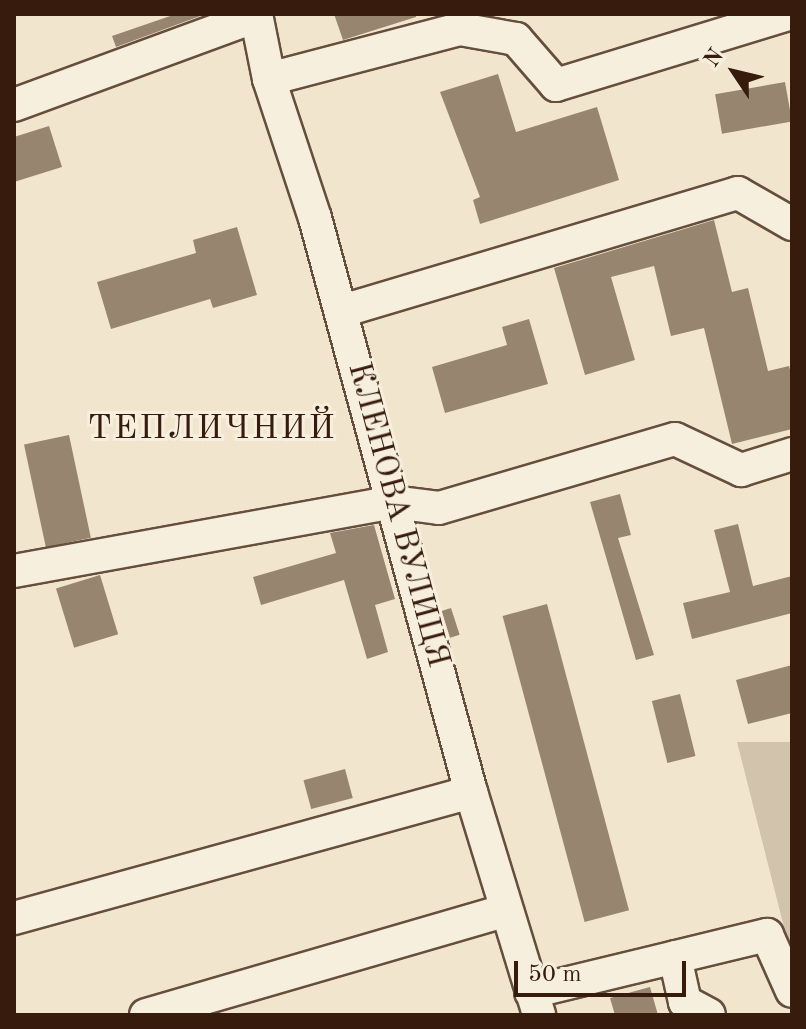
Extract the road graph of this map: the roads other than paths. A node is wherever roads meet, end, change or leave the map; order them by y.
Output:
1 (788, 14) edge
2 (256, 15) edge
3 (269, 79) junction
4 (14, 105) edge
5 (792, 224) edge
6 (342, 311) junction
7 (792, 454) edge
8 (393, 502) junction
9 (14, 571) edge
10 (471, 792) junction
11 (505, 911) junction
12 (14, 918) edge
13 (675, 957) junction
14 (792, 991) edge
15 (535, 1004) edge
16 (146, 1015) edge
17 (709, 1015) edge

1 - 3 street
2 - 3 street, КЛЕНОВА ВУЛИЦЯ
2 - 4 street
3 - 6 street, КЛЕНОВА ВУЛИЦЯ
5 - 6 street
6 - 8 street, КЛЕНОВА ВУЛИЦЯ
7 - 8 street
8 - 9 street
8 - 10 street, КЛЕНОВА ВУЛИЦЯ
10 - 11 street, КЛЕНОВА ВУЛИЦЯ
10 - 12 street
11 - 15 street, КЛЕНОВА ВУЛИЦЯ
11 - 16 street
13 - 14 street
13 - 15 street
13 - 17 street

